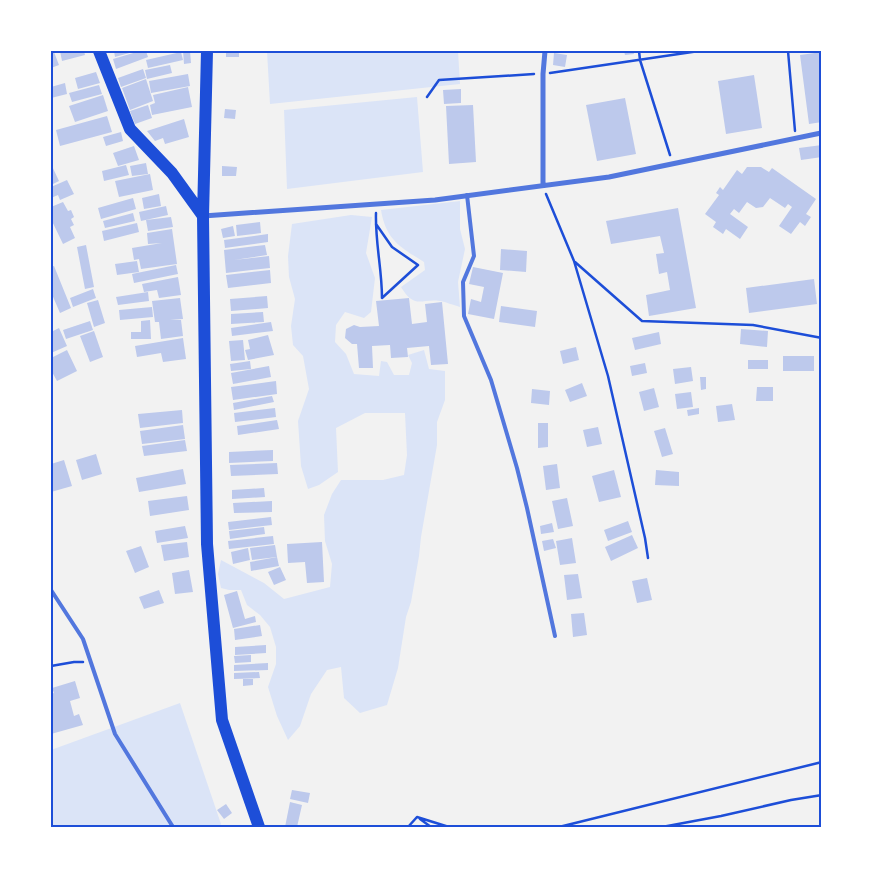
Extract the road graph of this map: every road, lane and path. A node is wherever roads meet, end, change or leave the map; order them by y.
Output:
1 (99, 51) edge
2 (207, 51) edge
3 (546, 51) edge
4 (639, 51) edge
5 (699, 51) edge
6 (788, 51) edge
7 (640, 60) junction
8 (543, 74) junction
9 (427, 97) dead end
10 (821, 133) edge
11 (796, 138) junction
12 (672, 164) junction
13 (543, 186) junction
14 (467, 195) junction
15 (377, 204) junction
16 (203, 216) junction
17 (376, 224) junction
18 (574, 262) junction
19 (822, 338) edge
20 (648, 558) dead end
21 (51, 590) edge
22 (555, 636) dead end
23 (92, 663) junction
24 (51, 666) edge
25 (822, 762) edge
26 (822, 795) edge
27 (417, 817) junction
28 (173, 827) edge
29 (259, 827) edge
30 (408, 827) edge
31 (431, 827) edge
32 (449, 827) edge
33 (559, 827) edge
34 (662, 827) edge

1 - 16 main road
2 - 16 main road
3 - 8 street
4 - 7 path
5 - 7 path
6 - 11 path
7 - 8 path
7 - 12 path
8 - 9 path
8 - 13 street
10 - 11 street
11 - 12 street
12 - 13 street
13 - 14 street
13 - 18 path
14 - 15 street
14 - 22 lane
15 - 16 street
15 - 17 path
16 - 29 main road
17 - 17 path
18 - 19 path
18 - 20 path
21 - 23 lane
23 - 24 path
23 - 28 lane
25 - 33 path
26 - 34 path
27 - 30 path
27 - 31 path
27 - 32 path

